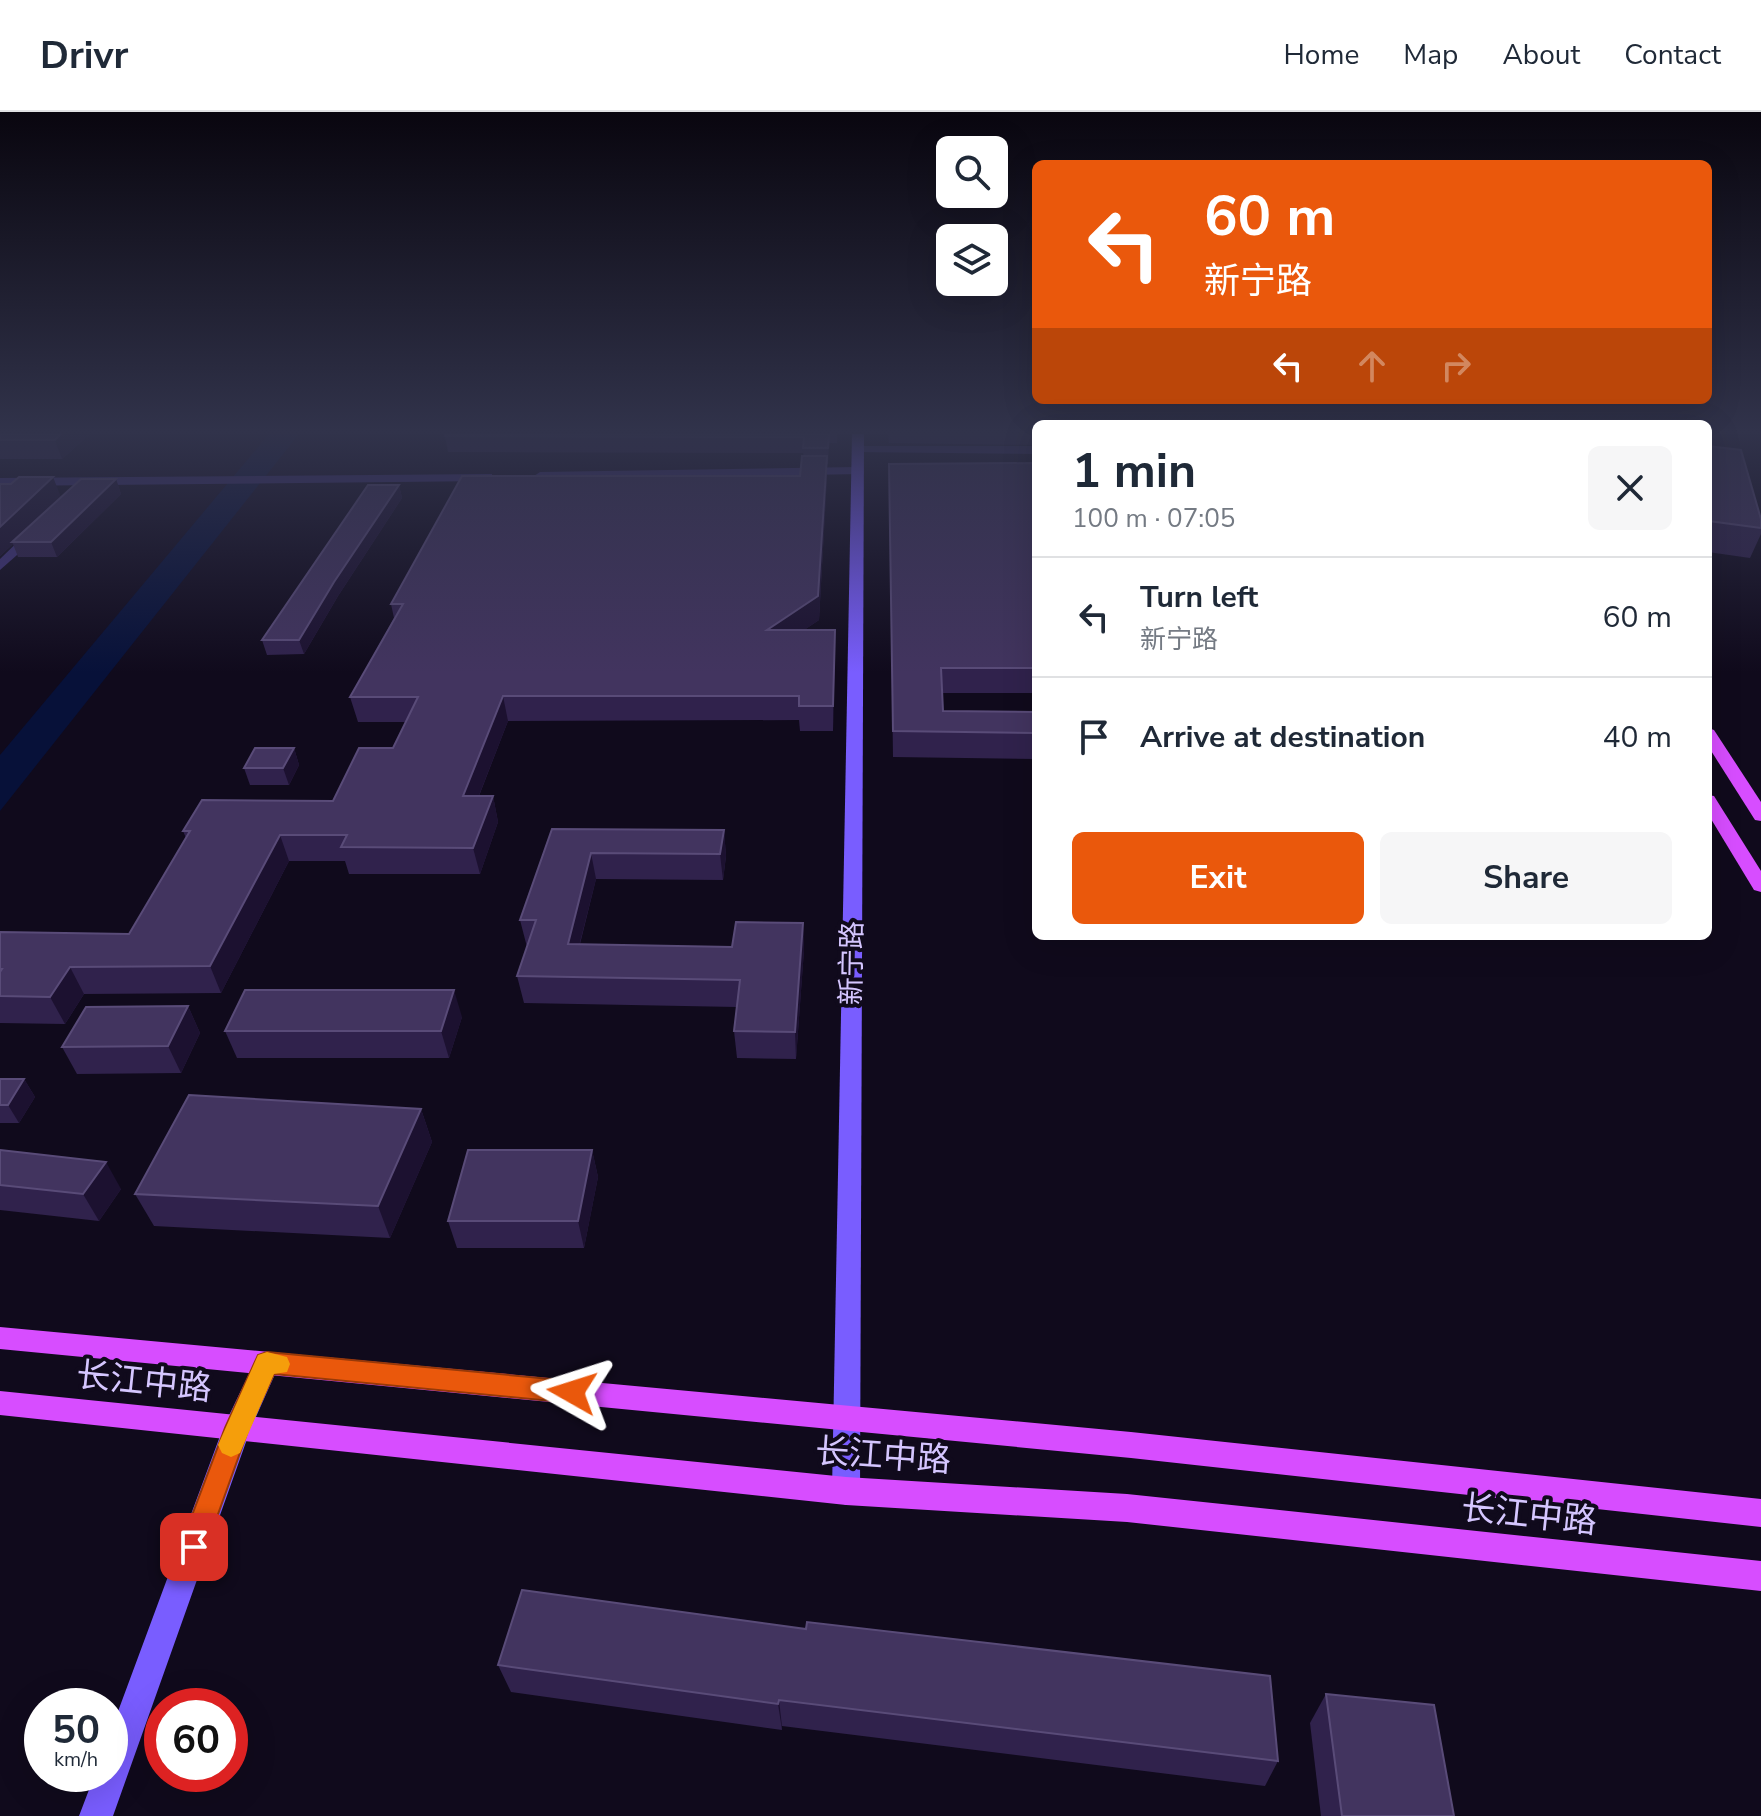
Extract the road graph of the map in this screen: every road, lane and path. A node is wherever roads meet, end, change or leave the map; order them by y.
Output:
1 (857, 514) edge
2 (44, 524) edge
3 (0, 566) edge
4 (1712, 739) edge
5 (1712, 806) edge
6 (1761, 816) edge
7 (1761, 886) edge
8 (0, 1338) edge
9 (267, 1363) junction
10 (0, 1403) edge
11 (847, 1418) junction
12 (237, 1428) junction
13 (846, 1491) junction
14 (1761, 1513) edge
15 (1761, 1576) edge
16 (96, 1816) edge

1 - 11 street, 新宁路
2 - 3 street
4 - 6 main road
5 - 7 main road
8 - 9 main road, 长江中路
9 - 11 main road, 长江中路
9 - 12 street
10 - 12 main road, 长江中路
11 - 13 street, 新宁路
11 - 14 main road, 长江中路
12 - 13 main road, 长江中路
12 - 16 street
13 - 15 main road, 长江中路

